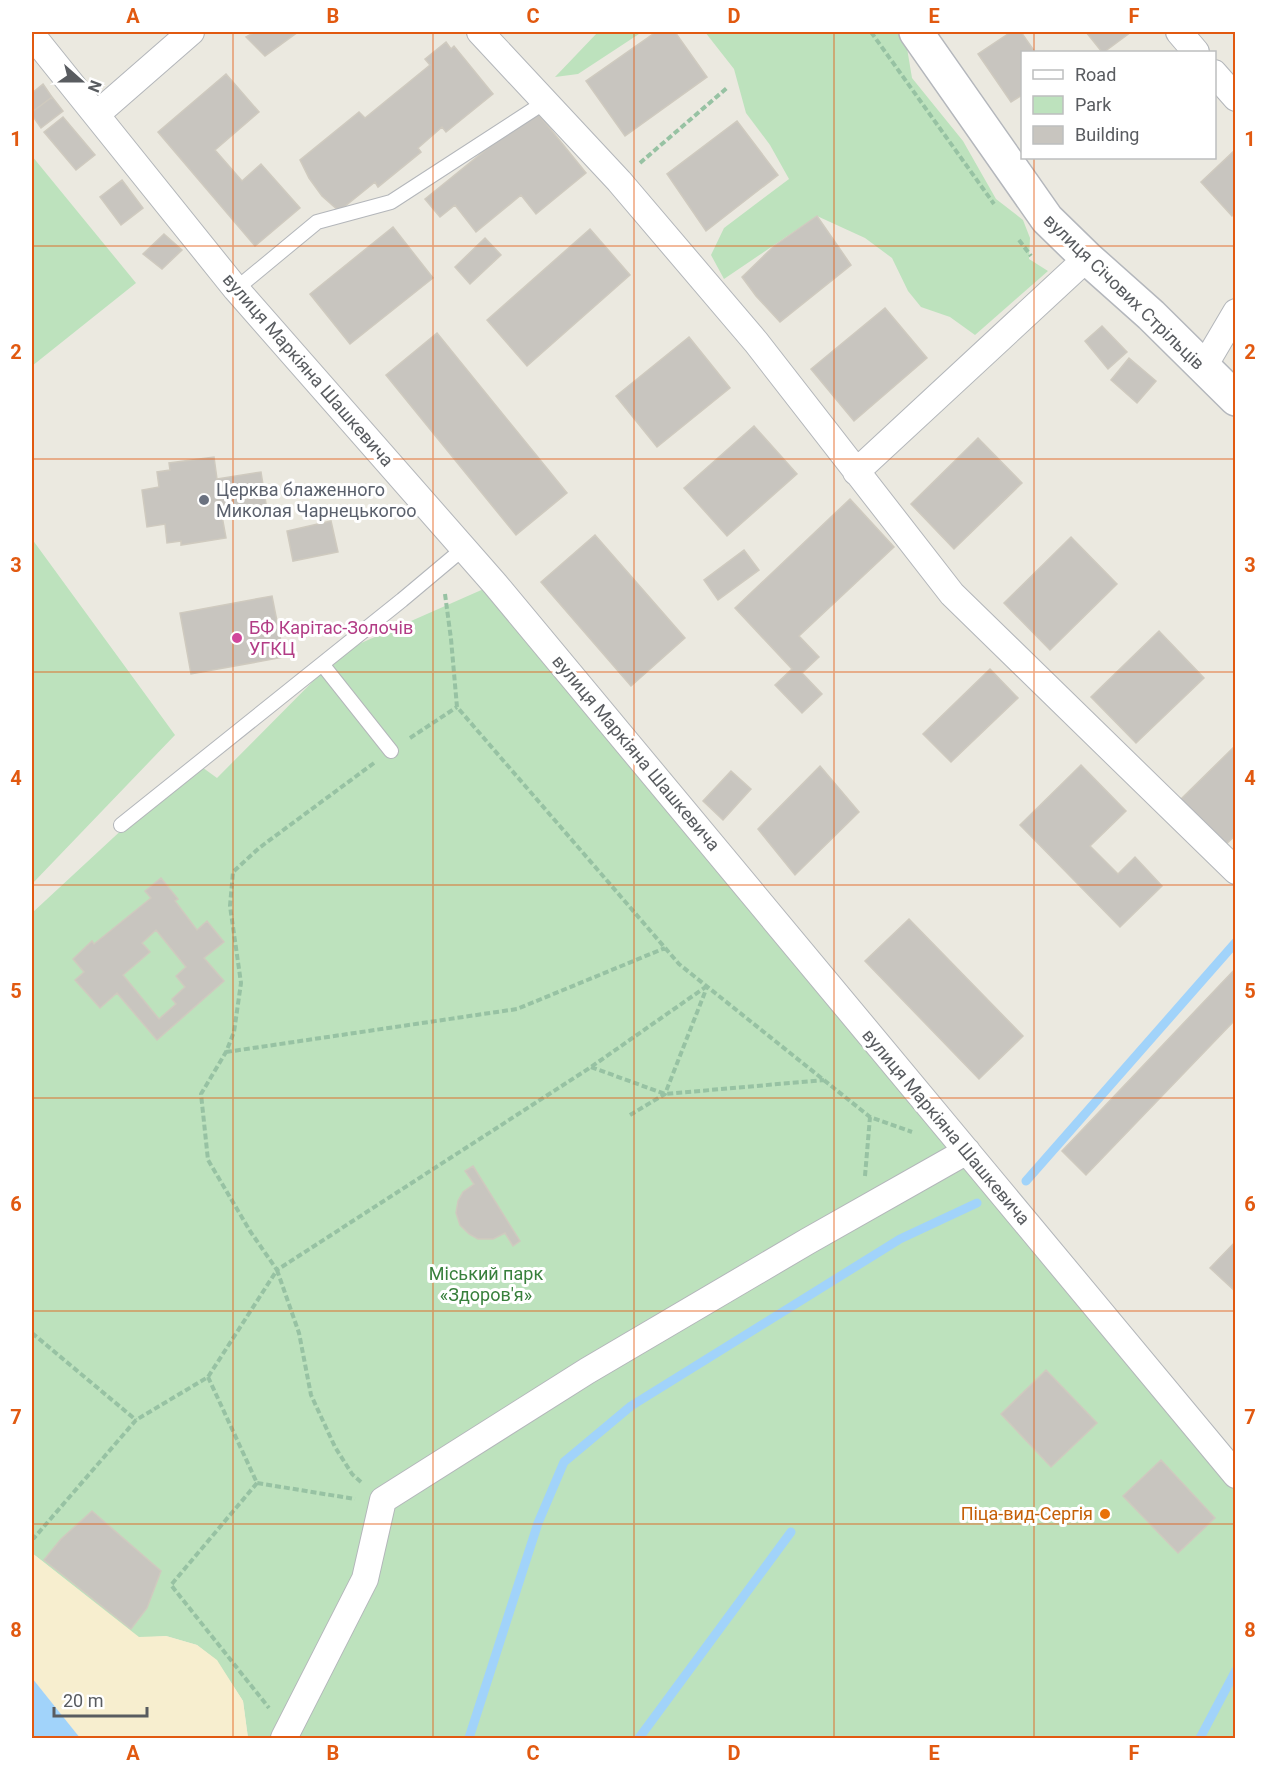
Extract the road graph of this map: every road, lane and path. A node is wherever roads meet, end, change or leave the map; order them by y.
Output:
1 (191, 32) edge
2 (480, 32) edge
3 (871, 32) edge
4 (916, 32) edge
5 (1179, 32) edge
6 (32, 35) edge
7 (1195, 51) edge
8 (1216, 74) edge
9 (728, 87) dead end
10 (1236, 98) edge
11 (545, 102) junction
12 (97, 114) junction
13 (619, 181) junction
14 (996, 207) dead end
15 (1017, 237) dead end
16 (1031, 256) dead end
17 (1087, 258) junction
18 (236, 289) junction
19 (1236, 312) edge
20 (1203, 368) junction
21 (1236, 399) edge
22 (856, 472) junction
23 (464, 548) junction
24 (440, 568) junction
25 (322, 664) junction
26 (457, 707) junction
27 (391, 751) junction
28 (121, 825) dead end
29 (1236, 871) edge
30 (665, 948) junction
31 (707, 986) junction
32 (225, 1052) junction
33 (591, 1067) junction
34 (824, 1080) junction
35 (665, 1094) junction
36 (630, 1115) dead end
37 (870, 1117) junction
38 (913, 1132) dead end
39 (967, 1151) junction
40 (862, 1210) junction
41 (277, 1270) junction
42 (32, 1333) edge
43 (208, 1377) junction
44 (136, 1420) junction
45 (1236, 1475) edge
46 (257, 1483) junction
47 (356, 1499) dead end
48 (383, 1500) junction
49 (32, 1536) edge
50 (286, 1735) edge

1 - 12 street
2 - 11 street
3 - 14 path
4 - 17 street, вулиця Січових Стрільців
5 - 7 street
6 - 12 street, вулиця Маркіяна Шашкевича
8 - 10 street
9 - 13 path
11 - 13 street
11 - 18 lane
12 - 18 street, вулиця Маркіяна Шашкевича
13 - 22 street
15 - 16 path
17 - 20 street, вулиця Січових Стрільців
17 - 22 street
18 - 23 street, вулиця Маркіяна Шашкевича
19 - 20 street
20 - 21 street, вулиця Січових Стрільців
22 - 29 street
23 - 24 lane
23 - 39 street, вулиця Маркіяна Шашкевича
24 - 25 lane
24 - 26 path
25 - 27 lane
25 - 28 lane
26 - 27 path
26 - 30 path
27 - 32 path
30 - 31 path
30 - 32 path
31 - 33 path
31 - 34 path
31 - 35 path
32 - 41 path
33 - 35 path
33 - 41 path
34 - 35 path
34 - 37 path
35 - 36 path
37 - 38 path
37 - 40 path
39 - 40 street
39 - 45 street, вулиця Маркіяна Шашкевича
40 - 48 street
41 - 43 path
41 - 48 path
42 - 44 path
43 - 44 path
43 - 46 path
44 - 49 path
46 - 47 path
46 - 50 path
48 - 50 street

